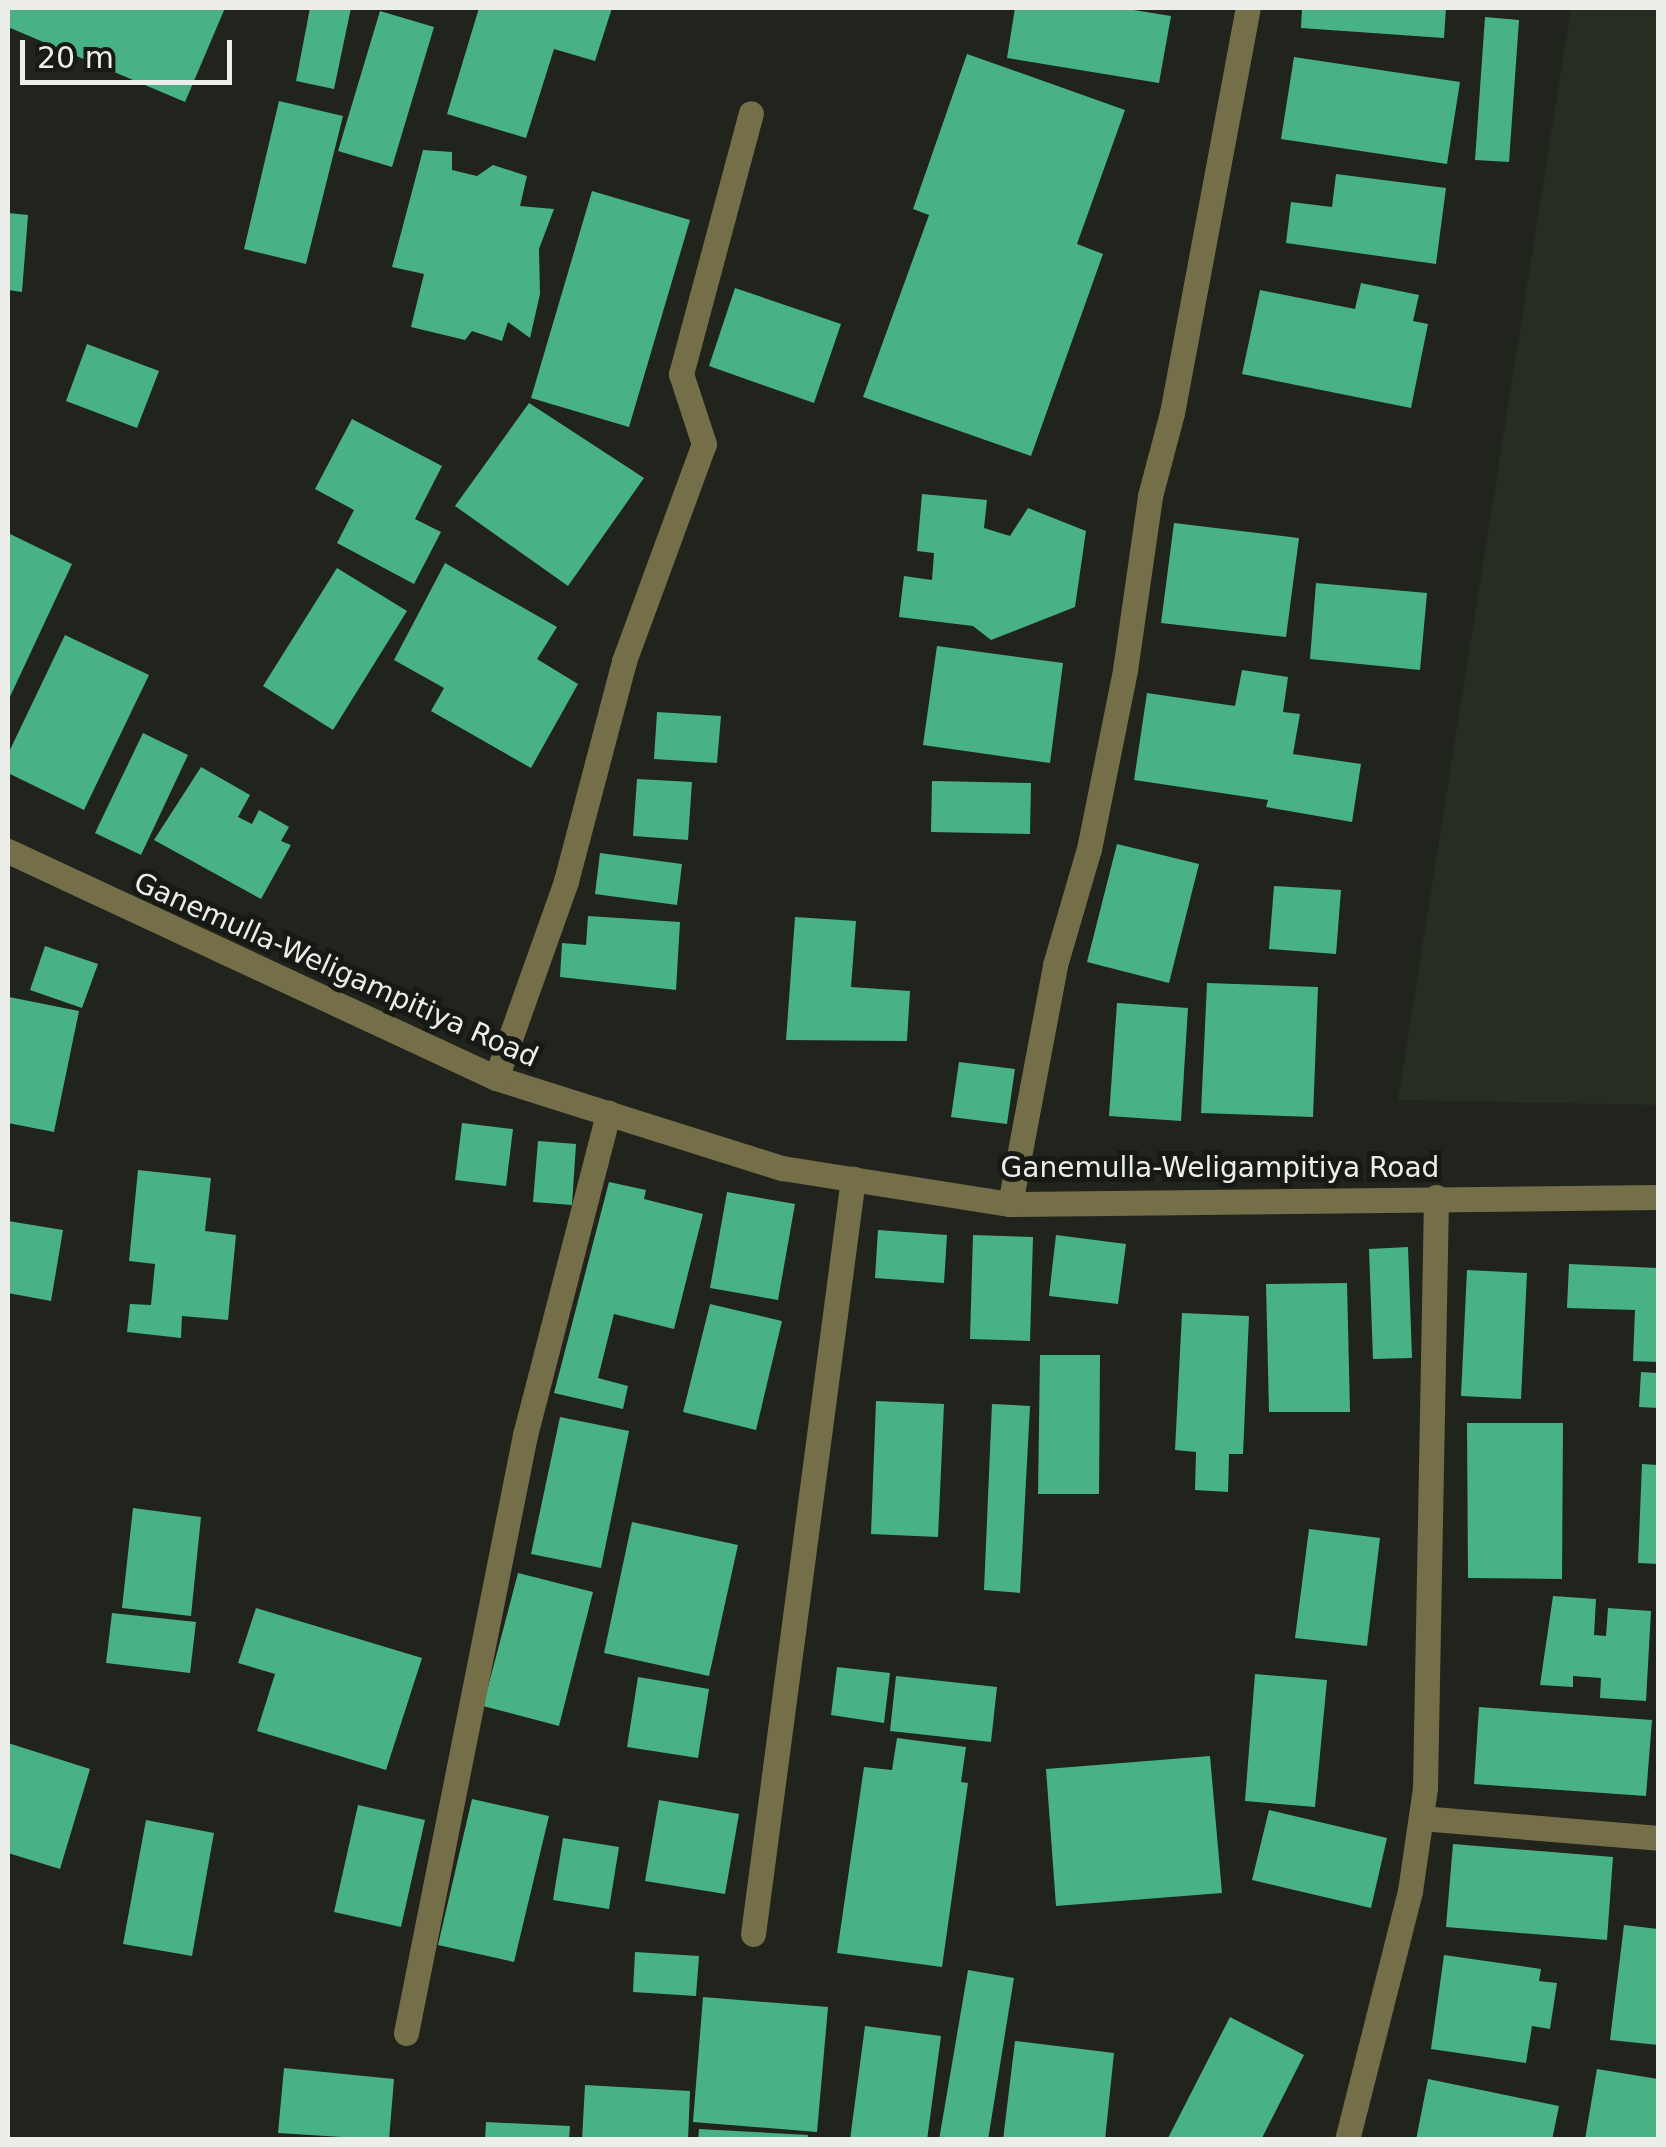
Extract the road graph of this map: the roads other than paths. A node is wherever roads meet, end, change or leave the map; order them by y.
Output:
1 (1248, 8) edge
2 (751, 112) dead end
3 (8, 851) edge
4 (496, 1078) junction
5 (608, 1113) junction
6 (854, 1178) junction
7 (1436, 1197) junction
8 (1658, 1197) edge
9 (1010, 1204) junction
10 (1421, 1818) junction
11 (1658, 1838) edge
12 (754, 1934) dead end
13 (406, 2032) dead end
14 (1346, 2140) edge

1 - 9 street
2 - 4 street
3 - 4 street, Ganemulla-Weligampitiya Road
4 - 5 street, Ganemulla-Weligampitiya Road
5 - 6 street, Ganemulla-Weligampitiya Road
5 - 13 street
6 - 9 street, Ganemulla-Weligampitiya Road
6 - 12 street
7 - 8 street, Ganemulla-Weligampitiya Road
7 - 9 street, Ganemulla-Weligampitiya Road
7 - 10 street
10 - 11 street
10 - 14 street

